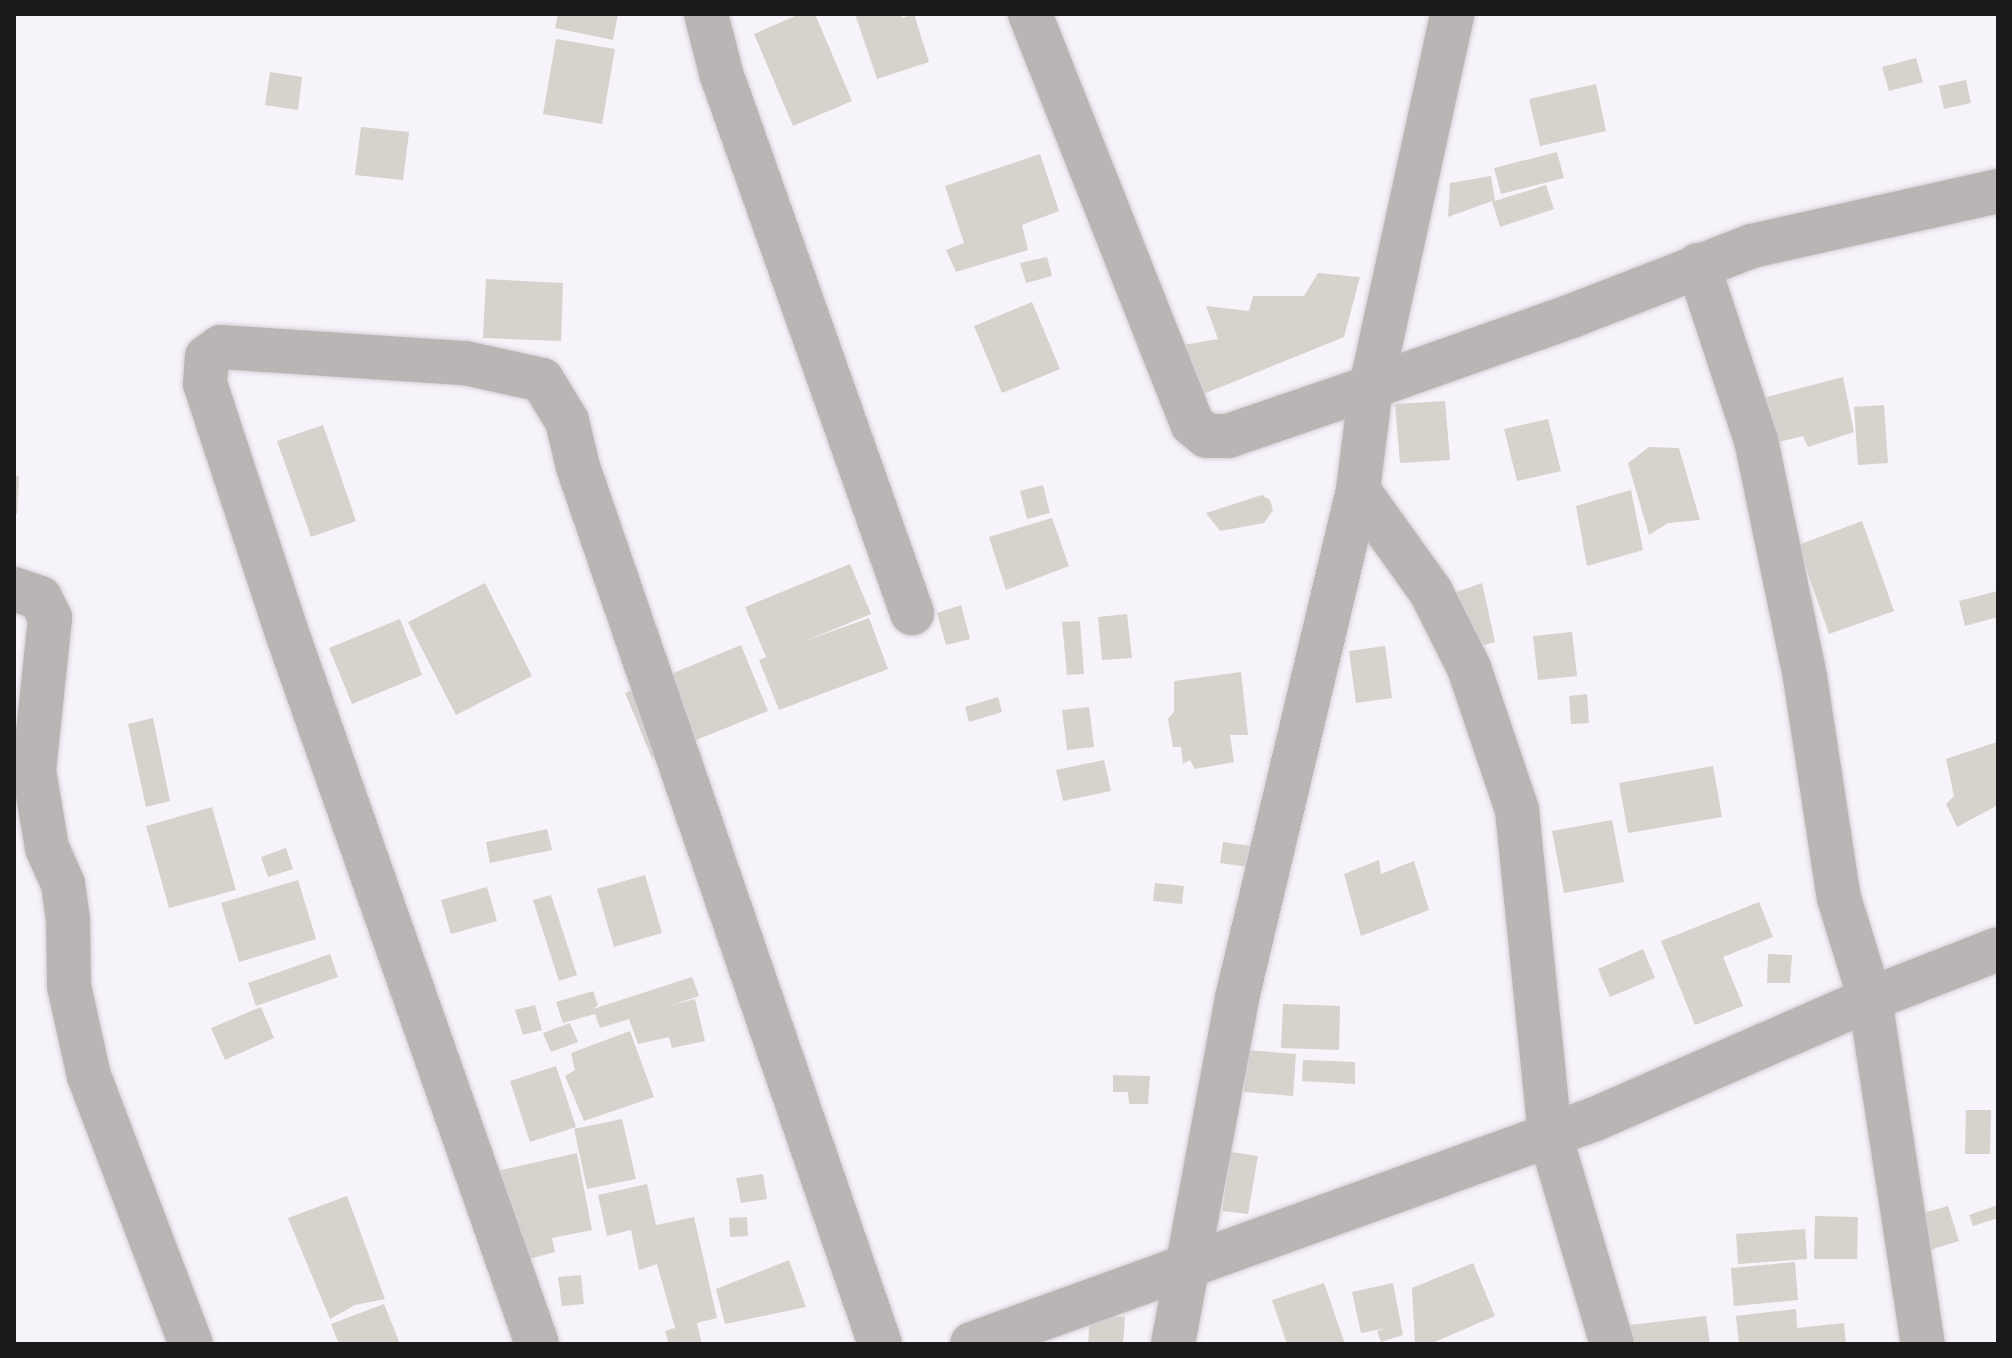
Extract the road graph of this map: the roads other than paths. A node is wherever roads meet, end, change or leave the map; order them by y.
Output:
1 (706, 14) edge
2 (1030, 14) edge
3 (1452, 14) edge
4 (1998, 193) edge
5 (1698, 265) junction
6 (1371, 387) junction
7 (1358, 490) junction
8 (14, 589) edge
9 (912, 613) dead end
10 (1998, 949) edge
11 (1870, 999) junction
12 (1550, 1135) junction
13 (1188, 1267) junction
14 (191, 1344) edge
15 (537, 1344) edge
16 (880, 1344) edge
17 (972, 1344) edge
18 (1173, 1344) edge
19 (1612, 1344) edge
20 (1923, 1344) edge

1 - 9 street
2 - 6 street
3 - 6 street
4 - 5 street
5 - 6 street
5 - 11 street
6 - 7 street
7 - 12 street
7 - 13 street
8 - 14 street
10 - 11 street
11 - 12 street
11 - 20 street
12 - 13 street
12 - 19 street
13 - 17 street
13 - 18 street
15 - 16 street

